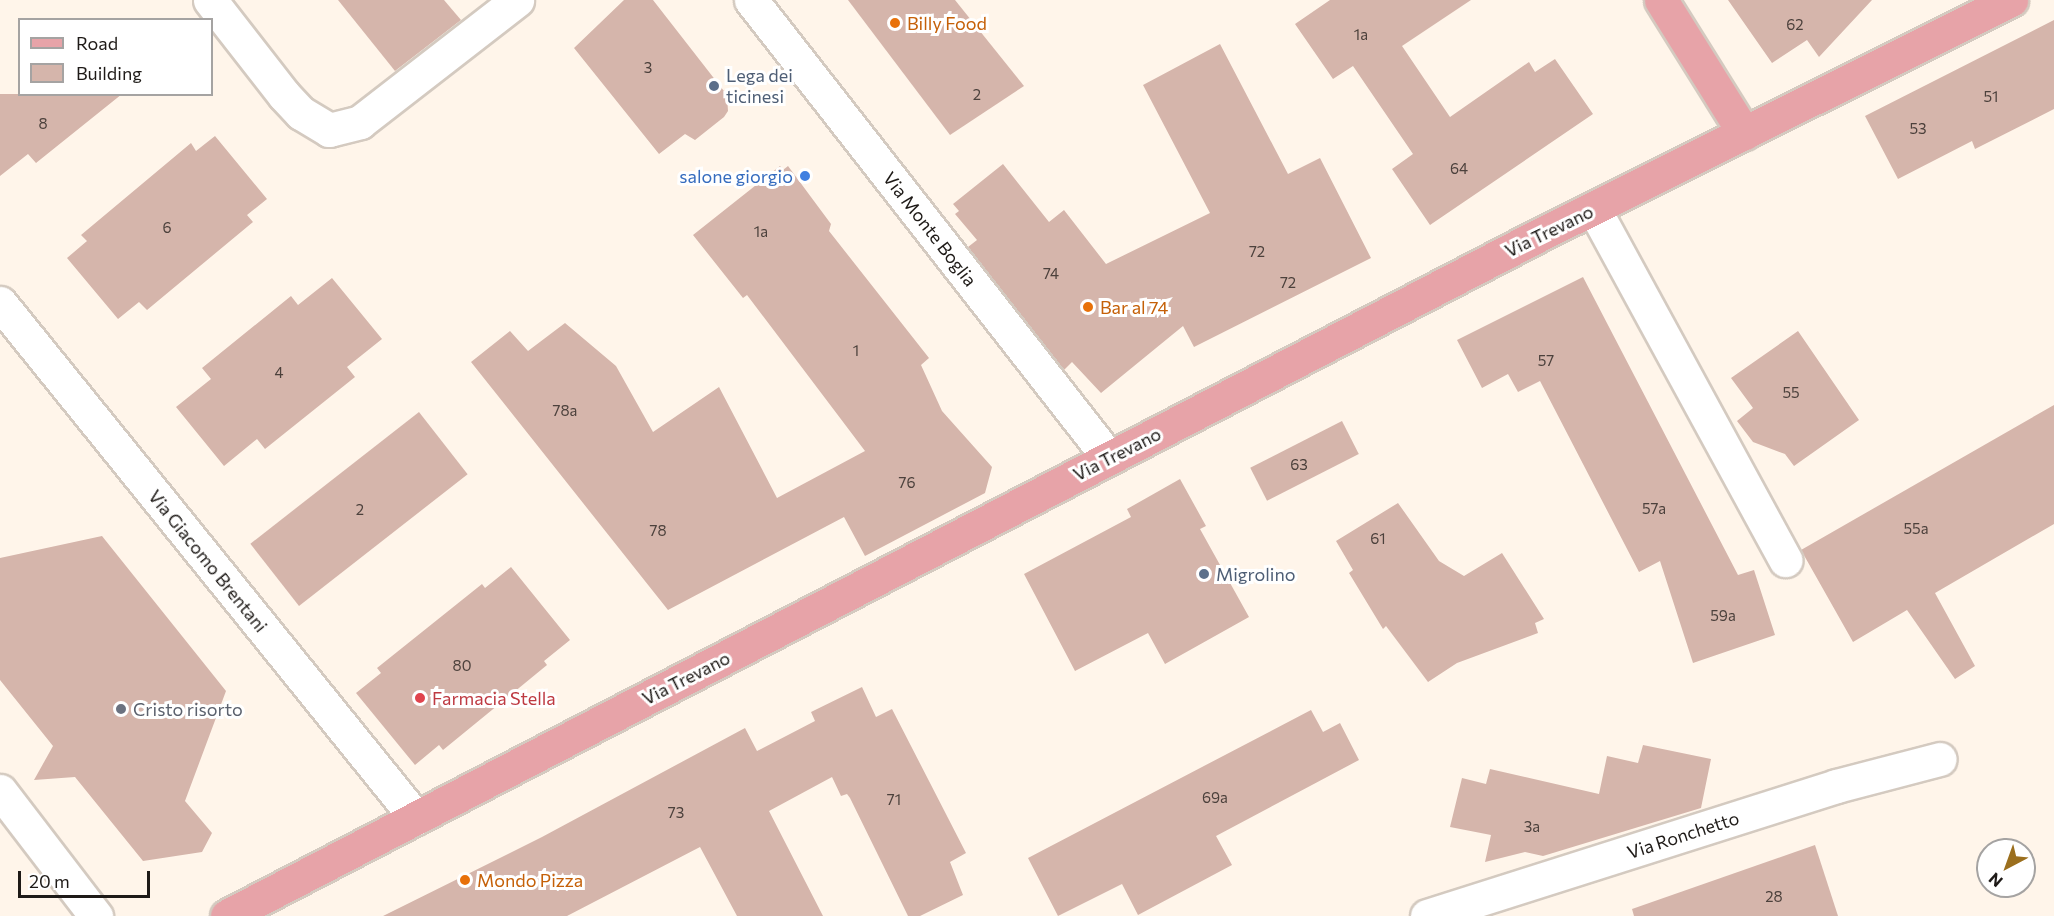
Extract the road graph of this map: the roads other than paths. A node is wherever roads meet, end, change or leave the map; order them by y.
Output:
1 (210, 0) edge
2 (518, 0) edge
3 (751, 0) edge
4 (1661, 0) edge
5 (2011, 0) edge
6 (1744, 133) junction
7 (1593, 209) junction
8 (0, 303) edge
9 (1109, 458) junction
10 (1785, 560) dead end
11 (1940, 759) dead end
12 (0, 791) edge
13 (416, 818) junction
14 (96, 916) edge
15 (227, 916) edge
16 (1427, 916) edge

1 - 2 street
3 - 9 street, Via Monte Boglia
4 - 6 main road
5 - 6 main road, Via Trevano
6 - 7 main road, Via Trevano
7 - 9 main road, Via Trevano
7 - 10 street
8 - 13 street, Via Giacomo Brentani
9 - 13 main road, Via Trevano
11 - 16 street, Via Ronchetto
12 - 14 street
13 - 15 main road, Via Trevano

